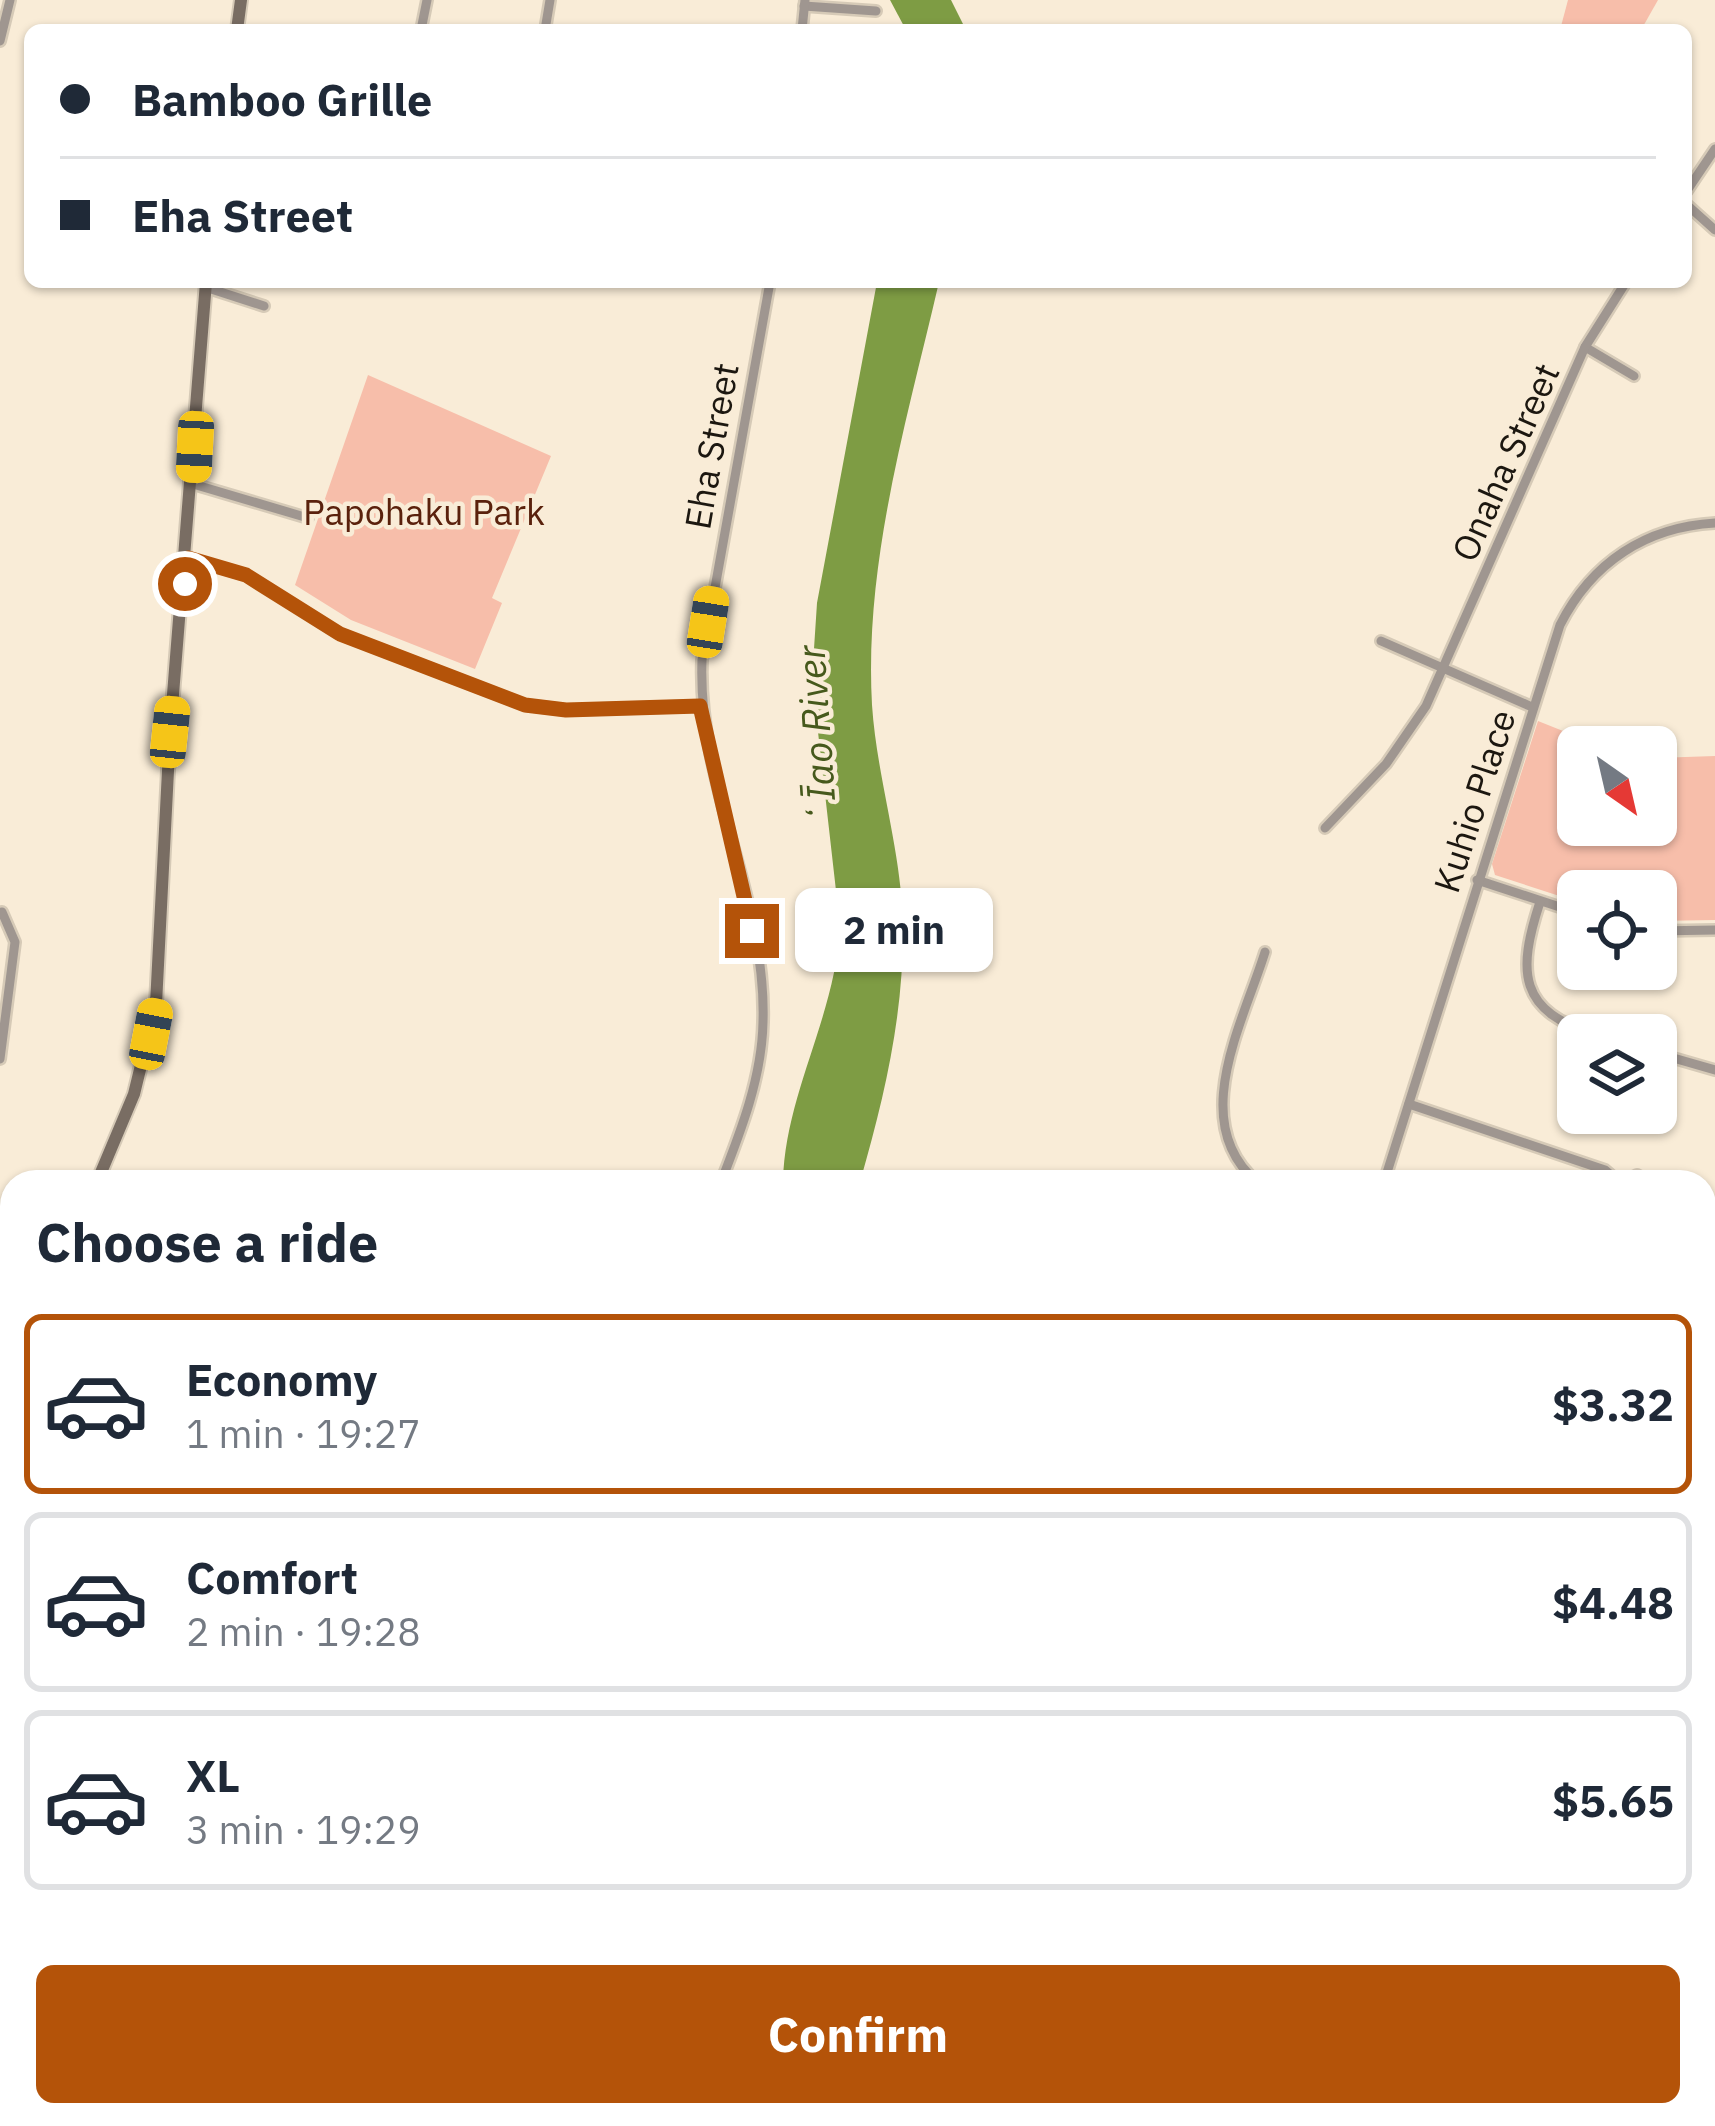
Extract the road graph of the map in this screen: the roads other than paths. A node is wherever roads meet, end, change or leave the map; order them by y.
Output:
1 (10, 0) edge
2 (804, 3) edge
3 (876, 11) dead end
4 (0, 40) edge
5 (1715, 149) edge
6 (1692, 183) edge
7 (1692, 209) edge
8 (1715, 230) edge
9 (206, 288) edge
10 (214, 288) edge
11 (769, 288) edge
12 (1622, 288) edge
13 (264, 306) dead end
14 (1585, 347) junction
15 (1634, 376) dead end
16 (193, 484) junction
17 (308, 518) dead end
18 (1714, 520) edge
19 (188, 558) junction
20 (1381, 641) dead end
21 (1444, 668) junction
22 (700, 706) junction
23 (1532, 707) junction
24 (1325, 828) dead end
25 (1478, 880) junction
26 (1540, 902) junction
27 (1557, 907) edge
28 (2, 912) edge
29 (1715, 930) edge
30 (1677, 931) edge
31 (1265, 952) dead end
32 (1557, 1019) edge
33 (1677, 1058) edge
34 (0, 1059) edge
35 (1715, 1070) edge
36 (1409, 1104) junction
37 (102, 1170) edge
38 (725, 1170) edge
39 (1248, 1170) edge
40 (1388, 1170) edge
41 (1605, 1170) edge

1 - 4 street
2 - 3 street
5 - 6 street
7 - 8 street
9 - 16 street
10 - 13 street
11 - 22 street, Eha Street
12 - 14 street, Onaha Street
14 - 15 street
14 - 21 street, Onaha Street
16 - 17 street
16 - 19 street
18 - 23 street, Kuhio Place
19 - 22 street
19 - 37 street
20 - 21 street
21 - 23 street
21 - 24 street, Onaha Street
22 - 38 street, Eha Street
23 - 25 street, Kuhio Place
25 - 26 street
25 - 36 street, Kuhio Place
26 - 27 street
26 - 32 street
28 - 34 street
29 - 30 street
31 - 39 street
33 - 35 street
36 - 40 street, Kuhio Place
36 - 41 street

